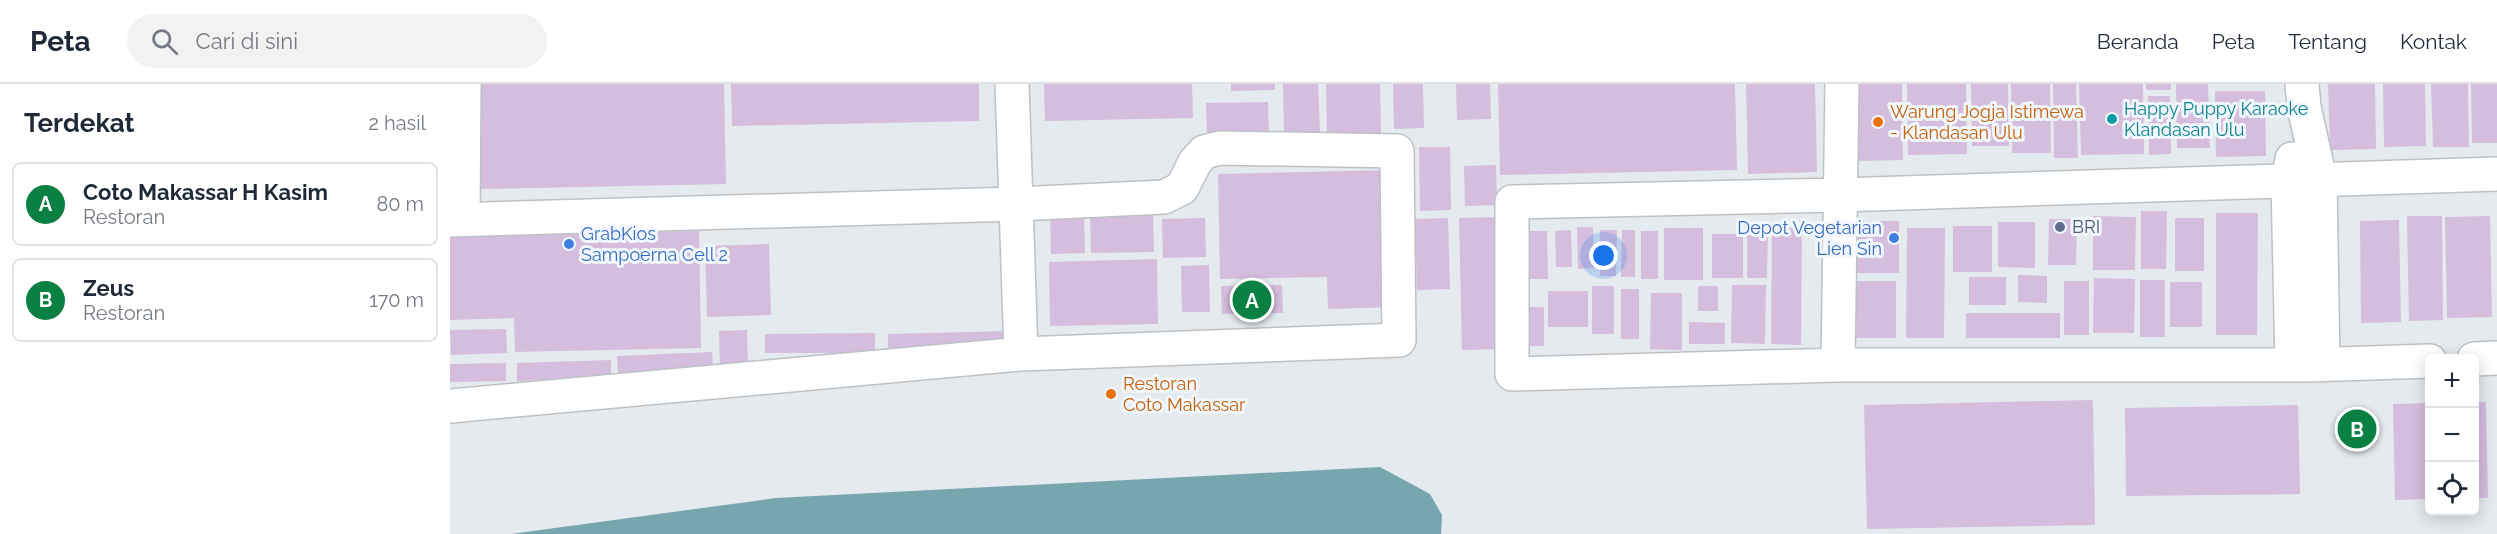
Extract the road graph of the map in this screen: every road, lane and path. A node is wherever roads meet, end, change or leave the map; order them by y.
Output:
1 (464, 84) edge
2 (1012, 84) edge
3 (1842, 84) edge
4 (2303, 96) edge
5 (2318, 169) junction
6 (2497, 174) edge
7 (2288, 180) junction
8 (1840, 195) junction
9 (1015, 204) junction
10 (456, 220) edge
11 (1021, 354) junction
12 (2497, 358) edge
13 (2479, 359) edge
14 (2425, 361) edge
15 (1838, 365) junction
16 (2308, 365) junction
17 (450, 406) edge

1 - 10 lane
2 - 9 lane
3 - 8 lane
4 - 5 lane
4 - 7 lane
5 - 6 lane
5 - 7 lane
5 - 16 lane
7 - 8 lane
7 - 16 lane
8 - 15 lane
8 - 15 lane
9 - 10 lane
9 - 11 lane
9 - 11 lane
11 - 17 lane
12 - 13 lane
14 - 16 lane
15 - 16 lane

